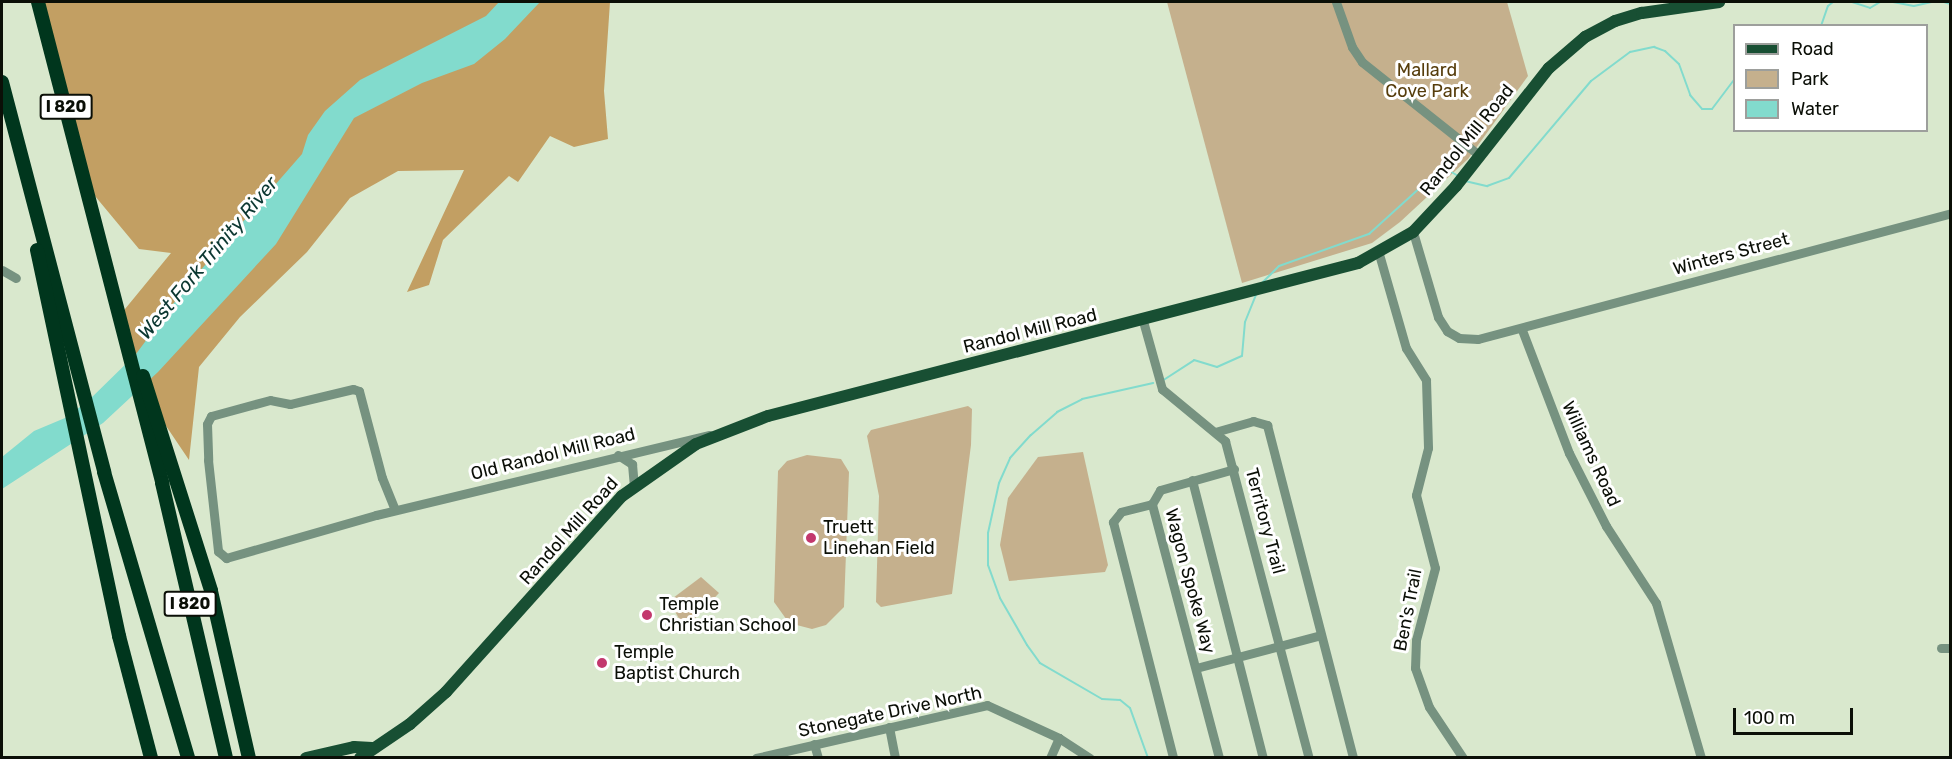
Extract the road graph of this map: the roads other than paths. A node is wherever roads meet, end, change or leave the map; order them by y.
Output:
1 (38, 2) edge
2 (1336, 2) edge
3 (1719, 2) edge
4 (1685, 4) edge
5 (2, 82) edge
6 (1480, 156) junction
7 (1950, 213) edge
8 (1413, 232) junction
9 (37, 234) junction
10 (1379, 254) junction
11 (2, 270) edge
12 (16, 278) dead end
13 (115, 297) junction
14 (1143, 321) junction
15 (1522, 330) junction
16 (1215, 432) junction
17 (718, 434) junction
18 (616, 454) junction
19 (1234, 468) junction
20 (1192, 480) junction
21 (634, 486) junction
22 (1152, 504) junction
23 (395, 510) junction
24 (1321, 635) junction
25 (1280, 645) junction
26 (1237, 657) junction
27 (1196, 668) junction
28 (889, 727) junction
29 (1059, 738) junction
30 (814, 744) junction
31 (373, 753) edge
32 (151, 758) edge
33 (188, 758) edge
34 (226, 758) edge
35 (249, 758) edge
36 (306, 758) edge
37 (360, 758) edge
38 (756, 758) edge
39 (818, 758) edge
40 (895, 758) edge
41 (1050, 758) edge
42 (1090, 758) edge
43 (1173, 758) edge
44 (1219, 758) edge
45 (1263, 758) edge
46 (1310, 758) edge
47 (1353, 758) edge
48 (1463, 758) edge
49 (1701, 758) edge

1 - 13 highway, I 820
2 - 6 street
3 - 4 main road, Randol Mill Road
4 - 6 main road, Randol Mill Road
5 - 9 highway
6 - 8 main road, Randol Mill Road
7 - 15 street, Winters Street
8 - 10 main road, Randol Mill Road
8 - 15 street
9 - 32 highway
9 - 33 highway, I 820
10 - 14 main road, Randol Mill Road
10 - 48 street, Ben's Trail
11 - 12 street
13 - 34 highway, I 820
13 - 35 highway
14 - 16 street, Territory Trail
14 - 17 main road, Randol Mill Road
15 - 49 street, Williams Road
16 - 19 street, Territory Trail
16 - 24 street
17 - 18 street, Old Randol Mill Road
17 - 21 main road, Randol Mill Road
18 - 21 street
18 - 23 street, Old Randol Mill Road
19 - 20 street, Wagon Spoke Way
19 - 25 street, Territory Trail
20 - 22 street, Wagon Spoke Way
20 - 26 street
21 - 31 main road, Randol Mill Road
22 - 27 street, Wagon Spoke Way
22 - 43 street
23 - 23 street, Old Randol Mill Road
24 - 25 street
24 - 47 street
25 - 26 street
25 - 46 street, Territory Trail
26 - 27 street
26 - 45 street
27 - 44 street, Wagon Spoke Way
28 - 29 street, Stonegate Drive North
28 - 30 street, Stonegate Drive North
28 - 40 street
29 - 41 street
29 - 42 street, Stonegate Drive North
30 - 38 street, Stonegate Drive North
30 - 39 street
31 - 36 main road, Randol Mill Road
31 - 37 main road, Randol Mill Road

